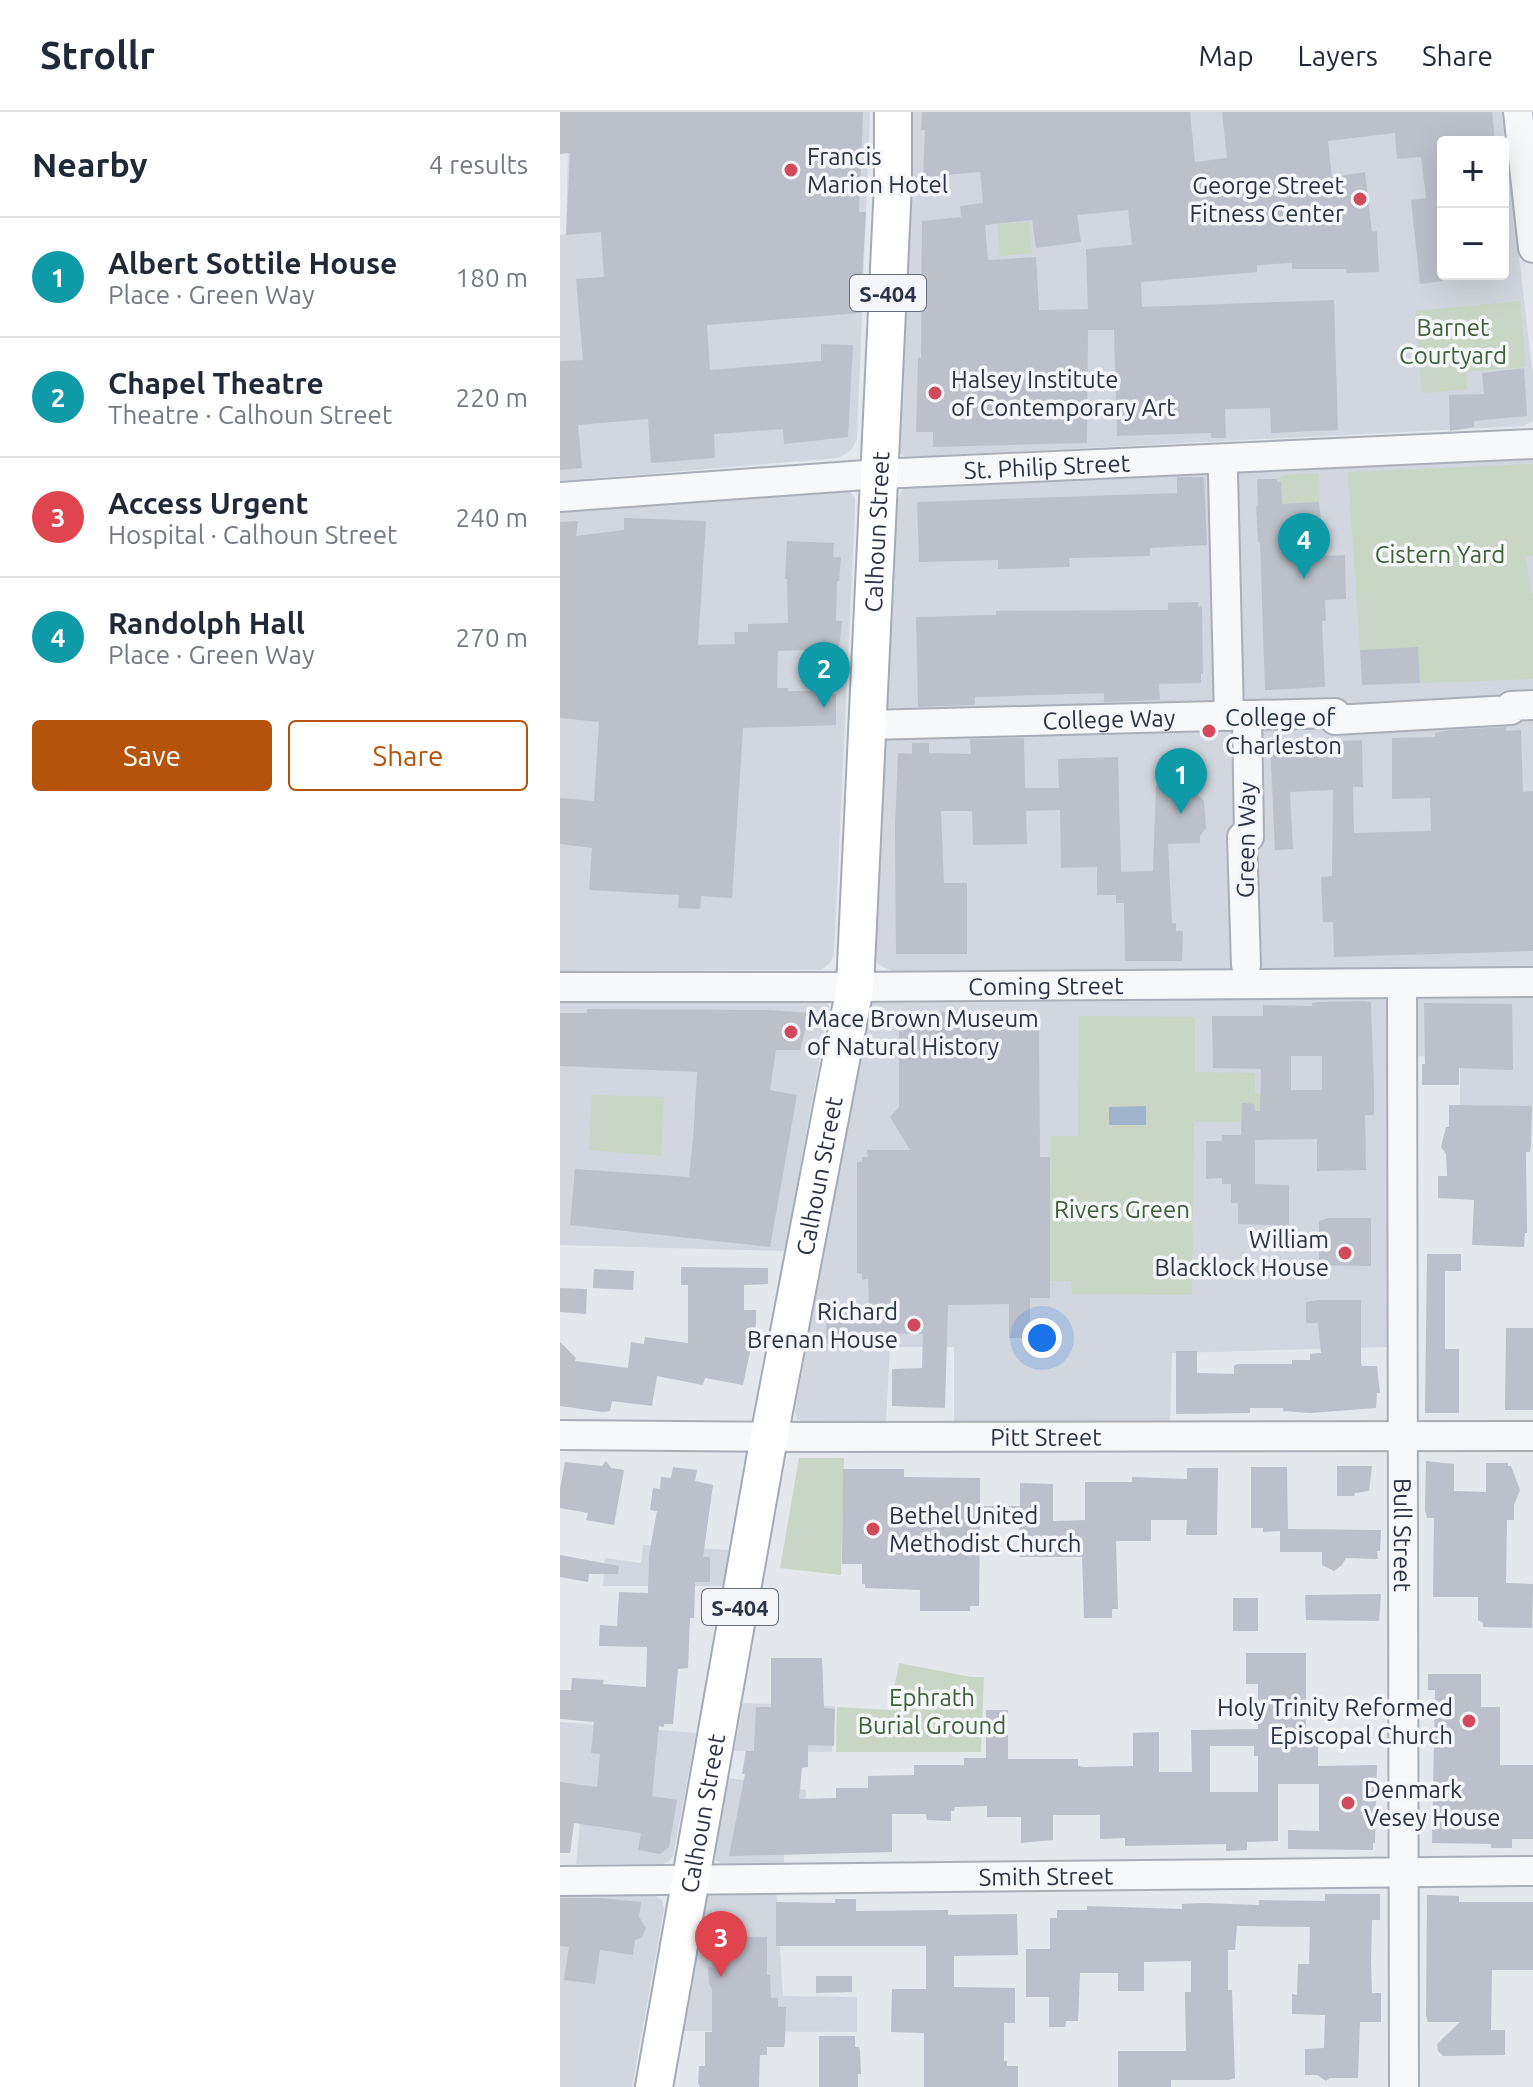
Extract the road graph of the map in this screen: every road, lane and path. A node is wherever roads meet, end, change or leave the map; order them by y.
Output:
1 (893, 112) edge
2 (1518, 112) edge
3 (1533, 248) edge
4 (1533, 444) edge
5 (879, 474) junction
6 (1223, 474) dead end
7 (560, 497) edge
8 (1533, 705) edge
9 (1238, 715) junction
10 (867, 725) junction
11 (1246, 965) dead end
12 (1533, 982) edge
13 (1402, 983) junction
14 (560, 987) edge
15 (855, 987) junction
16 (560, 1435) edge
17 (1402, 1436) junction
18 (1533, 1436) edge
19 (769, 1437) junction
20 (1533, 1871) edge
21 (1403, 1872) junction
22 (692, 1880) junction
23 (560, 1881) edge
24 (654, 2087) edge
25 (1404, 2087) edge

1 - 5 main road, Calhoun Street / S-404
2 - 3 street
4 - 5 street, St. Philip Street
5 - 7 street, St. Philip Street
5 - 10 main road, Calhoun Street / S-404
6 - 9 street, Green Way
8 - 9 street, College Way
9 - 10 street, College Way
9 - 11 street, Green Way
10 - 15 main road, Calhoun Street / S-404
12 - 13 street, Coming Street
13 - 15 street, Coming Street
13 - 17 street, Bull Street
14 - 15 street, Coming Street
15 - 19 main road, Calhoun Street / S-404
16 - 19 street, Pitt Street
17 - 18 street, Pitt Street
17 - 19 street, Pitt Street
17 - 21 street, Bull Street
19 - 22 main road, Calhoun Street / S-404
20 - 21 street, Smith Street
21 - 22 street, Smith Street
21 - 25 street, Bull Street
22 - 23 street, Smith Street
22 - 24 main road, Calhoun Street / S-404

